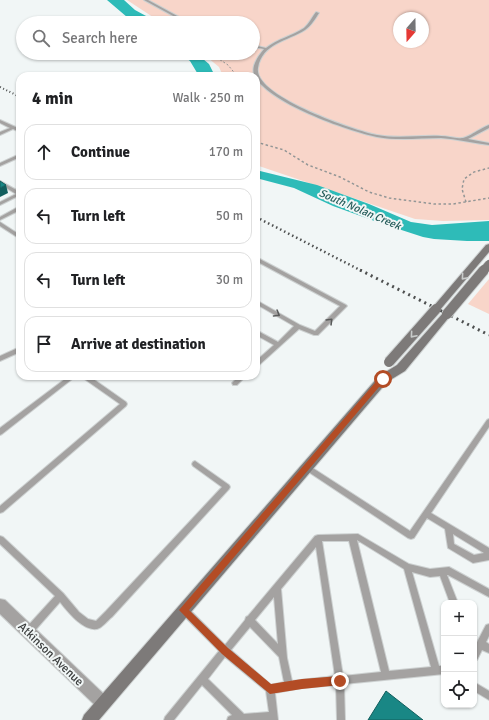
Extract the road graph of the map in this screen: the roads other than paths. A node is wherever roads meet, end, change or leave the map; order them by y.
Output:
1 (146, 0) edge
2 (317, 13) dead end
3 (175, 16) edge
4 (260, 48) edge
5 (266, 49) junction
6 (260, 58) edge
7 (259, 60) edge
8 (257, 72) edge
9 (260, 79) edge
10 (0, 121) edge
11 (489, 126) edge
12 (13, 128) junction
13 (16, 129) edge
14 (0, 134) edge
15 (463, 140) junction
16 (489, 144) edge
17 (16, 157) edge
18 (0, 165) edge
19 (0, 182) edge
20 (16, 188) edge
21 (13, 189) junction
22 (16, 191) edge
23 (3, 196) edge
24 (16, 196) edge
25 (16, 210) edge
26 (0, 219) edge
27 (0, 224) edge
28 (16, 235) edge
29 (489, 247) edge
30 (260, 261) edge
31 (489, 264) edge
32 (260, 304) edge
33 (298, 326) junction
34 (260, 334) edge
35 (278, 345) junction
36 (16, 351) edge
37 (0, 359) edge
38 (260, 361) edge
39 (383, 379) junction
40 (68, 380) edge
41 (91, 380) edge
42 (238, 380) edge
43 (235, 383) dead end
44 (489, 422) edge
45 (0, 432) edge
46 (195, 464) dead end
47 (306, 468) junction
48 (0, 510) edge
49 (427, 514) junction
50 (448, 527) junction
51 (352, 537) junction
52 (318, 538) junction
53 (0, 539) edge
54 (489, 552) edge
55 (489, 556) edge
56 (407, 567) junction
57 (442, 572) junction
58 (277, 587) junction
59 (489, 593) edge
60 (60, 596) junction
61 (453, 600) edge
62 (0, 605) edge
63 (184, 610) junction
64 (249, 620) junction
65 (489, 628) edge
66 (28, 632) junction
67 (481, 644) junction
68 (489, 649) edge
69 (225, 651) junction
70 (477, 651) edge
71 (283, 658) junction
72 (440, 671) edge
73 (386, 676) junction
74 (202, 679) junction
75 (340, 681) junction
76 (289, 686) junction
77 (477, 688) edge
78 (270, 689) junction
79 (489, 696) edge
80 (103, 703) junction
81 (274, 718) edge
82 (242, 719) junction
83 (89, 720) edge
84 (168, 720) edge
85 (231, 720) edge
86 (341, 720) edge

1 - 3 lane
2 - 5 lane
4 - 5 lane
5 - 6 lane
7 - 8 lane
9 - 15 lane
10 - 12 lane
11 - 15 lane
12 - 13 lane
12 - 14 lane
15 - 16 lane
17 - 18 lane
19 - 21 lane
20 - 21 lane
21 - 22 lane
23 - 24 lane
25 - 26 lane
27 - 28 lane
29 -> 39 main road, bridge
33 -> 30 lane
31 - 39 main road, bridge
32 -> 33 lane
33 - 35 lane
34 - 35 lane
35 - 38 lane
36 - 37 lane
39 - 47 main road
40 - 45 lane
41 - 48 lane
42 - 43 lane
44 - 49 lane
46 - 60 lane
47 - 49 lane
47 - 63 main road
49 - 50 lane
50 - 54 lane
50 - 55 lane
51 - 52 lane
51 - 56 lane
51 - 73 lane
52 - 58 lane
52 - 75 lane
53 - 60 lane
56 - 57 lane
56 - 72 lane
57 - 59 lane
57 - 61 lane
58 - 64 lane
58 - 71 lane
60 - 66 lane
62 - 66 street, Atkinson Avenue
63 - 69 lane
63 - 80 main road
64 - 69 lane
64 - 71 lane
65 - 67 lane
66 - 80 street, Atkinson Avenue
67 - 68 lane
67 - 70 lane
69 - 74 lane
69 - 78 lane
71 - 76 lane
72 - 73 lane
73 - 75 lane
74 - 82 lane
74 - 84 lane
75 - 76 lane
75 - 86 lane
76 - 78 lane
77 - 79 lane
78 - 81 lane
80 - 83 main road
81 - 82 lane
82 - 85 lane

